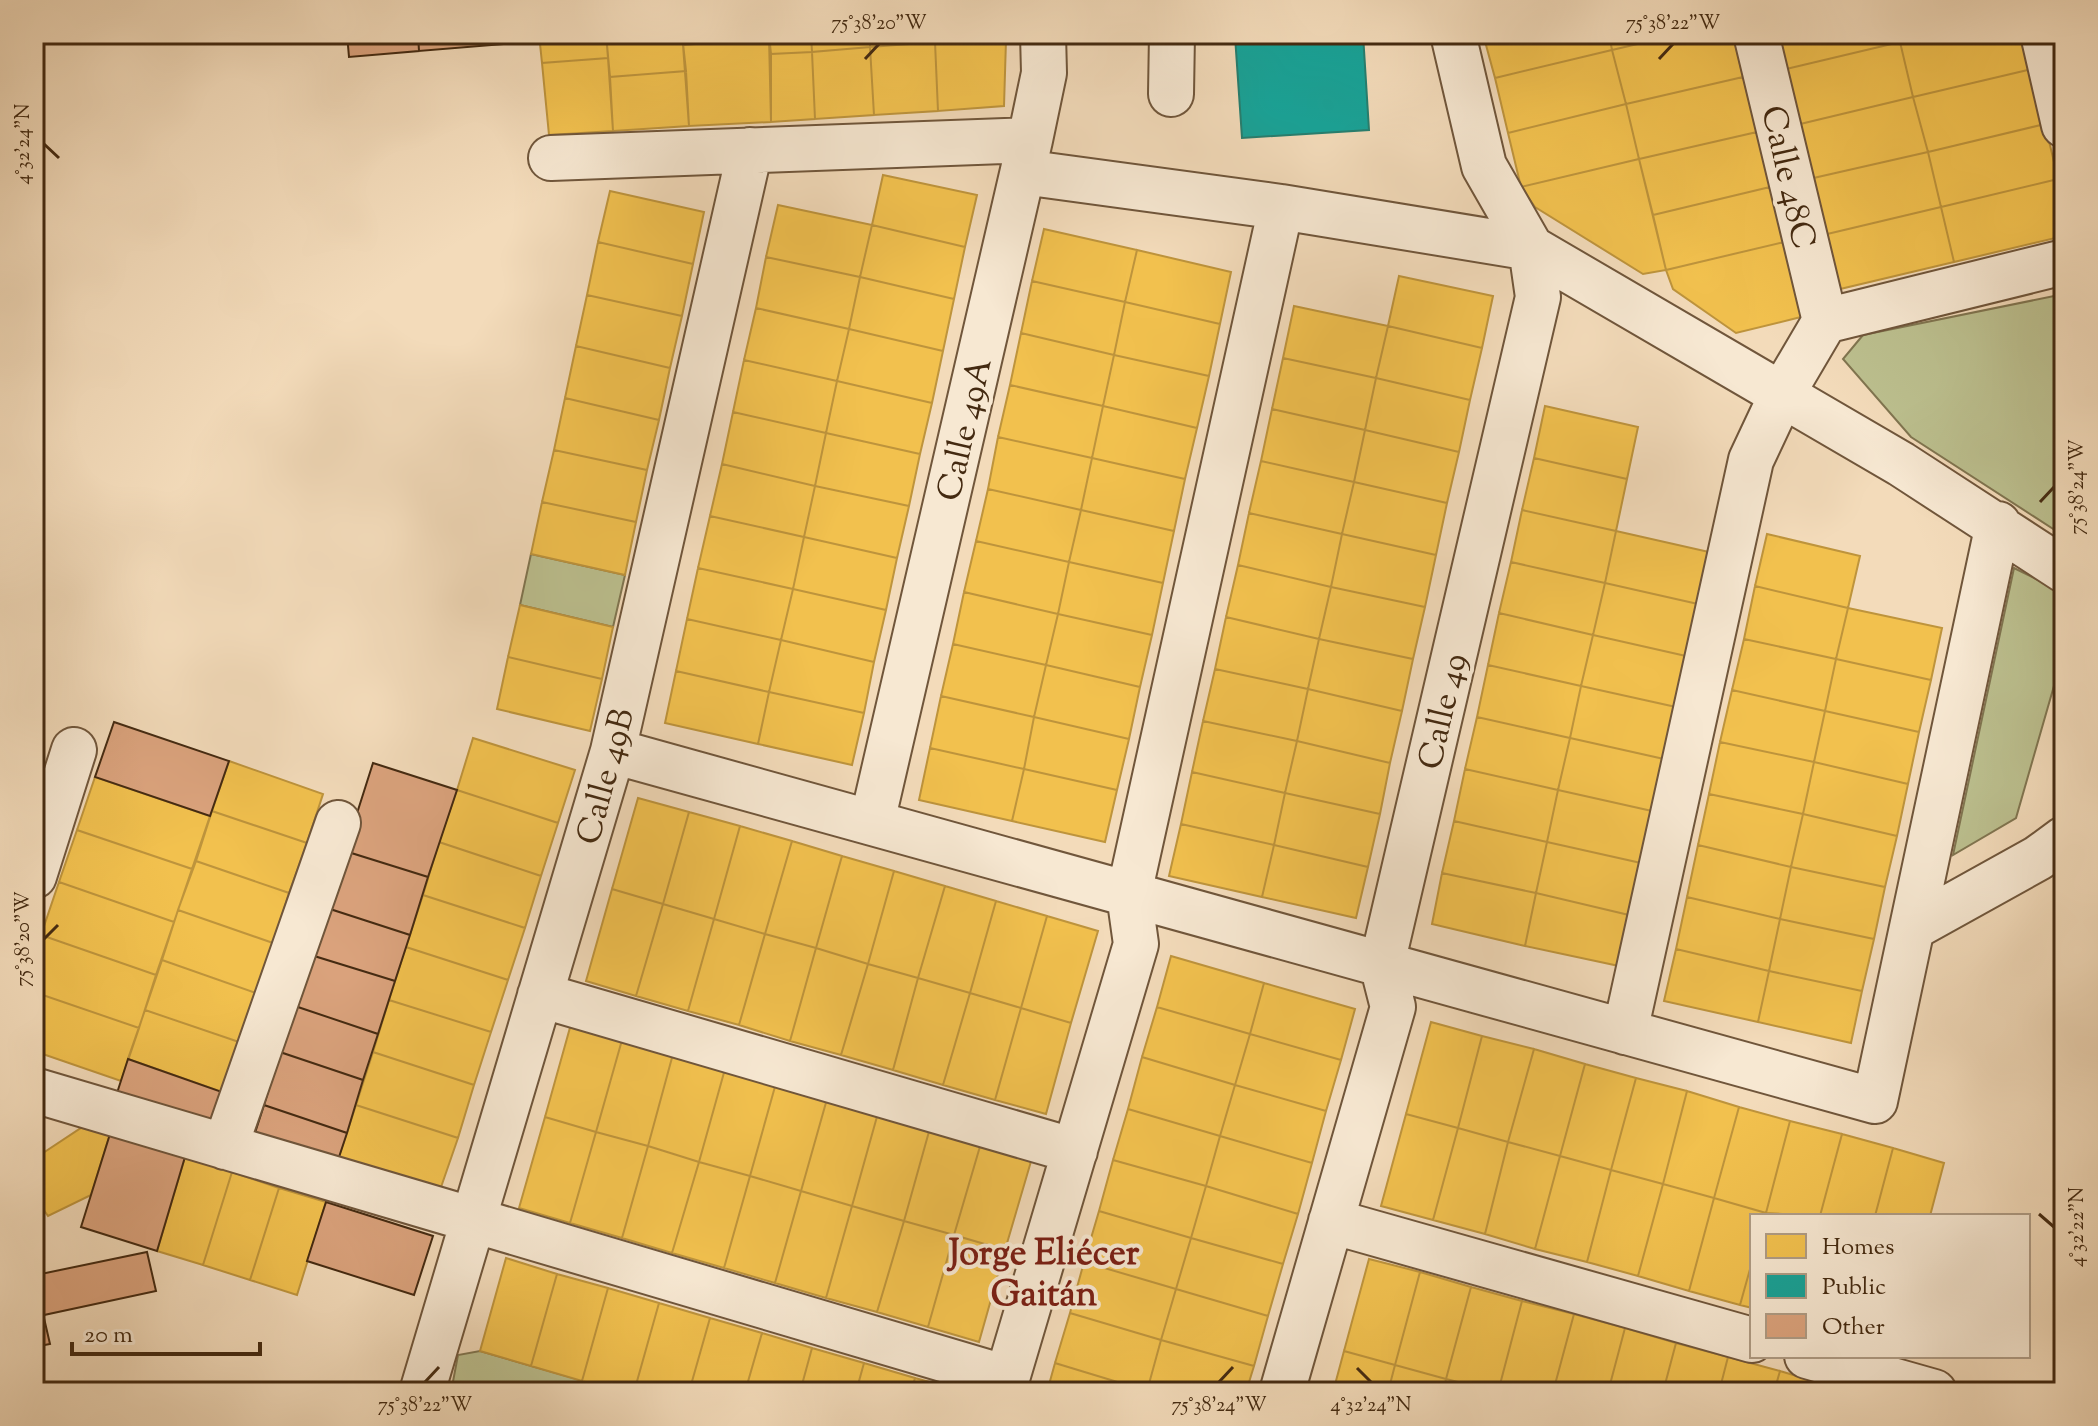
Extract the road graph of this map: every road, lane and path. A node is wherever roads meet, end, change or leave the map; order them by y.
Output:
1 (1043, 34) edge
2 (1172, 34) edge
3 (1453, 34) edge
4 (1756, 34) edge
5 (2043, 34) edge
6 (1171, 94) dead end
7 (2064, 125) edge
8 (750, 150) junction
9 (1027, 156) junction
10 (551, 158) dead end
11 (1281, 207) junction
12 (1531, 248) junction
13 (2064, 262) edge
14 (1825, 321) junction
15 (1782, 394) junction
16 (1998, 524) junction
17 (2064, 570) edge
18 (74, 750) dead end
19 (613, 751) junction
20 (872, 822) junction
21 (338, 823) dead end
22 (2064, 839) edge
23 (34, 876) edge
24 (1129, 894) junction
25 (1912, 928) junction
26 (1382, 964) junction
27 (540, 995) junction
28 (1625, 1032) junction
29 (34, 1090) edge
30 (225, 1147) junction
31 (1075, 1151) junction
32 (473, 1220) junction
33 (1331, 1221) junction
34 (1750, 1339) edge
35 (1814, 1358) edge
36 (1005, 1385) edge
37 (422, 1392) edge
38 (1282, 1392) edge
39 (1934, 1392) edge

1 - 9 street, Calle 49A
2 - 6 street
3 - 12 street, Calle 49
4 - 14 street, Calle 48C
5 - 7 street
8 - 9 street
8 - 10 street
8 - 19 street, Calle 49B
9 - 11 street
9 - 20 street, Calle 49A
11 - 12 street
11 - 24 street
12 - 15 street
12 - 26 street, Calle 49
13 - 14 street
14 - 15 street
15 - 16 street
15 - 28 street
16 - 17 street
16 - 25 street
18 - 23 street
19 - 20 street
19 - 27 street, Calle 49B
20 - 24 street
21 - 30 street
22 - 25 street
24 - 26 street
24 - 31 street
25 - 28 street
26 - 28 street
26 - 33 street, Calle 49
27 - 31 street
27 - 32 street, Calle 49B
29 - 30 street
30 - 32 street
31 - 36 street
32 - 36 street
32 - 37 street, Calle 49B
33 - 34 street
33 - 38 street, Calle 49
35 - 39 street

